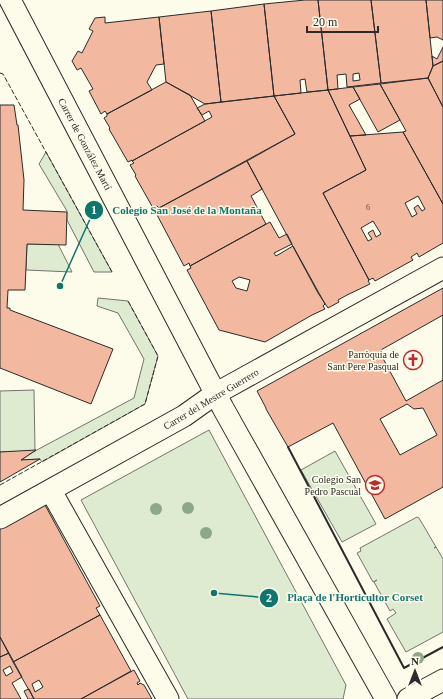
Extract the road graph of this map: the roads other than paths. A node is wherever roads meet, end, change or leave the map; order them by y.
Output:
1 (10, 0) edge
2 (443, 268) edge
3 (215, 394) junction
4 (51, 491) junction
5 (0, 518) edge
6 (443, 680) edge
7 (168, 699) edge
8 (386, 699) edge
9 (408, 699) edge

1 - 3 street, Carrer de González Martí
2 - 3 street, Carrer del Mestre Guerrero
3 - 4 street, Carrer del Mestre Guerrero
3 - 8 street, Carrer de González Martí
4 - 5 street, Carrer del Mestre Guerrero
4 - 7 street
6 - 9 street

